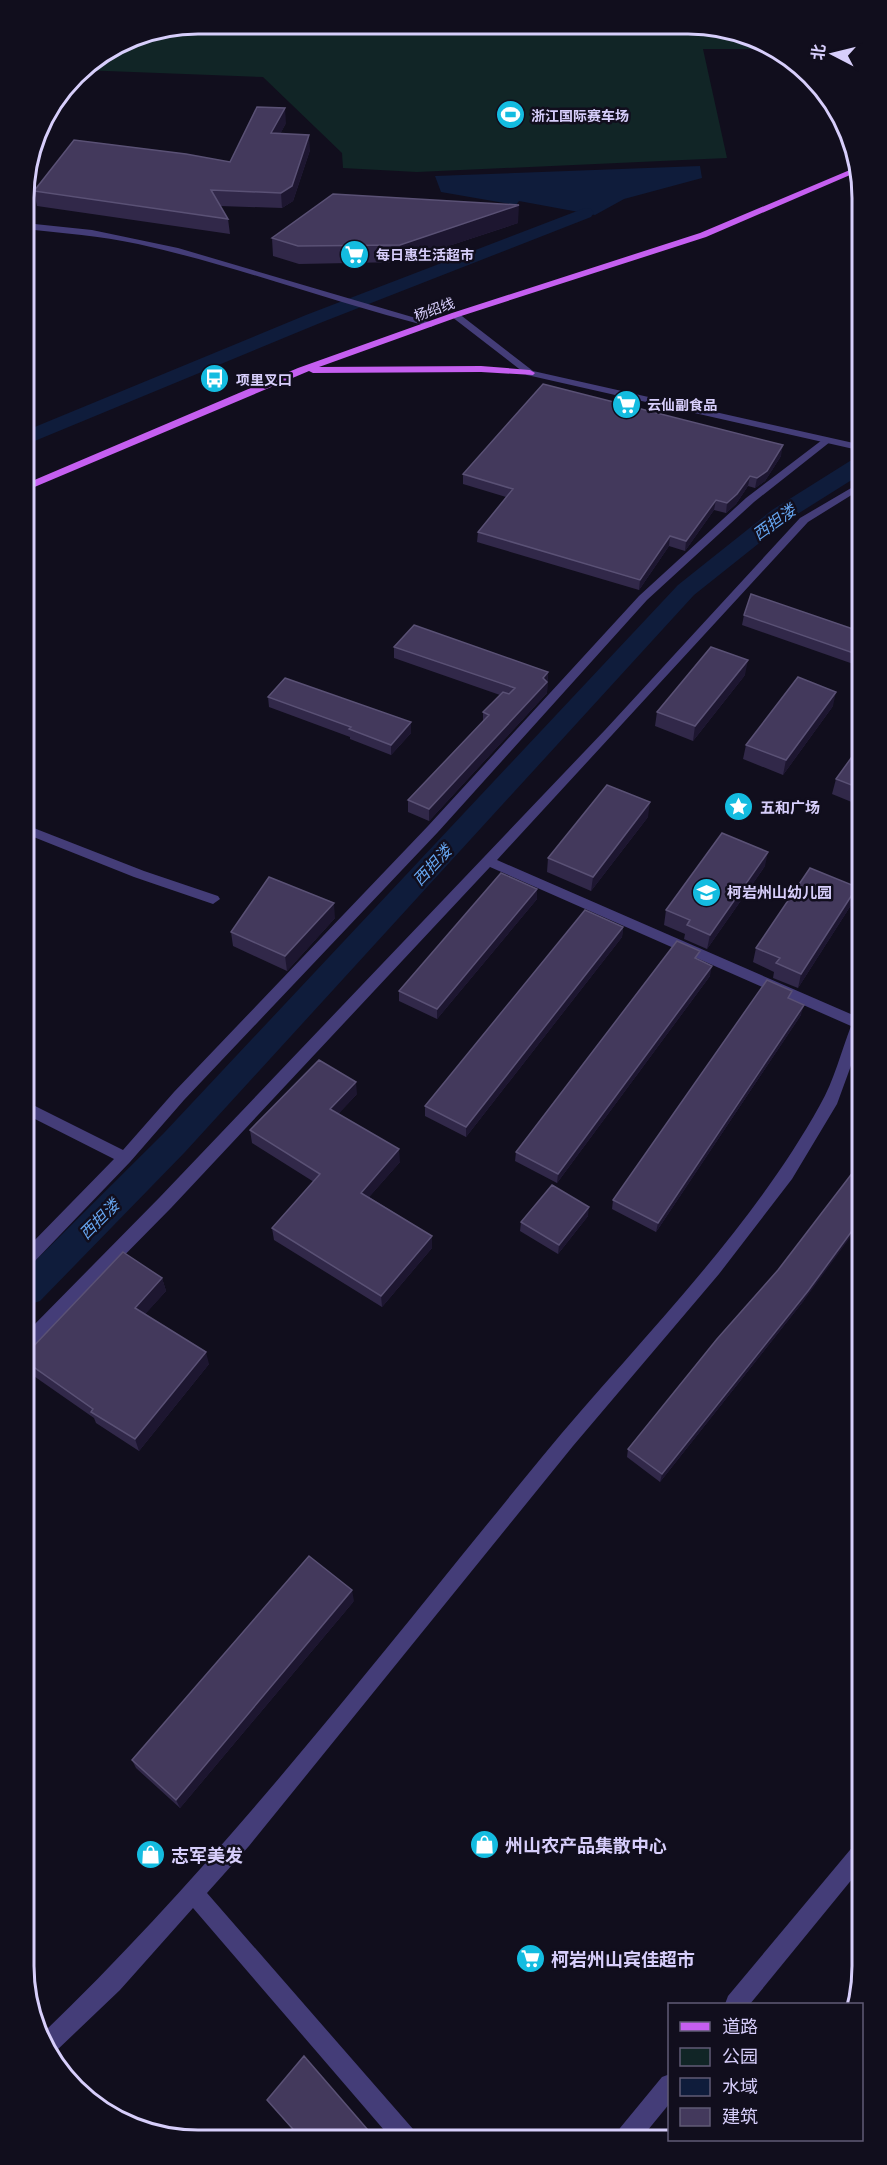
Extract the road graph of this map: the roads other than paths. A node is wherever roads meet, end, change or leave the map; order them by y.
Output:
1 (850, 172) edge
2 (35, 227) edge
3 (455, 315) junction
4 (431, 324) junction
5 (301, 370) junction
6 (530, 373) junction
7 (826, 440) junction
8 (852, 446) edge
9 (35, 484) edge
10 (852, 492) edge
11 (35, 832) edge
12 (488, 861) junction
13 (213, 899) dead end
14 (852, 1020) edge
15 (852, 1045) edge
16 (34, 1112) edge
17 (126, 1158) junction
18 (34, 1251) edge
19 (34, 1336) edge
20 (852, 1863) edge
21 (194, 1893) junction
22 (737, 2003) edge
23 (52, 2040) edge
24 (668, 2086) edge
25 (399, 2130) edge
26 (633, 2130) edge

1 - 3 main road, 杨绍线
2 - 4 street
3 - 4 main road, 杨绍线
3 - 6 street
4 - 5 main road, 杨绍线
5 - 6 main road
5 - 9 main road, 杨绍线
6 - 7 street
7 - 8 street
7 - 17 street
10 - 12 street
11 - 13 street
12 - 14 street
12 - 19 street
15 - 21 street
16 - 17 street
17 - 18 street
20 - 22 street
21 - 23 street
21 - 25 street
24 - 26 street

